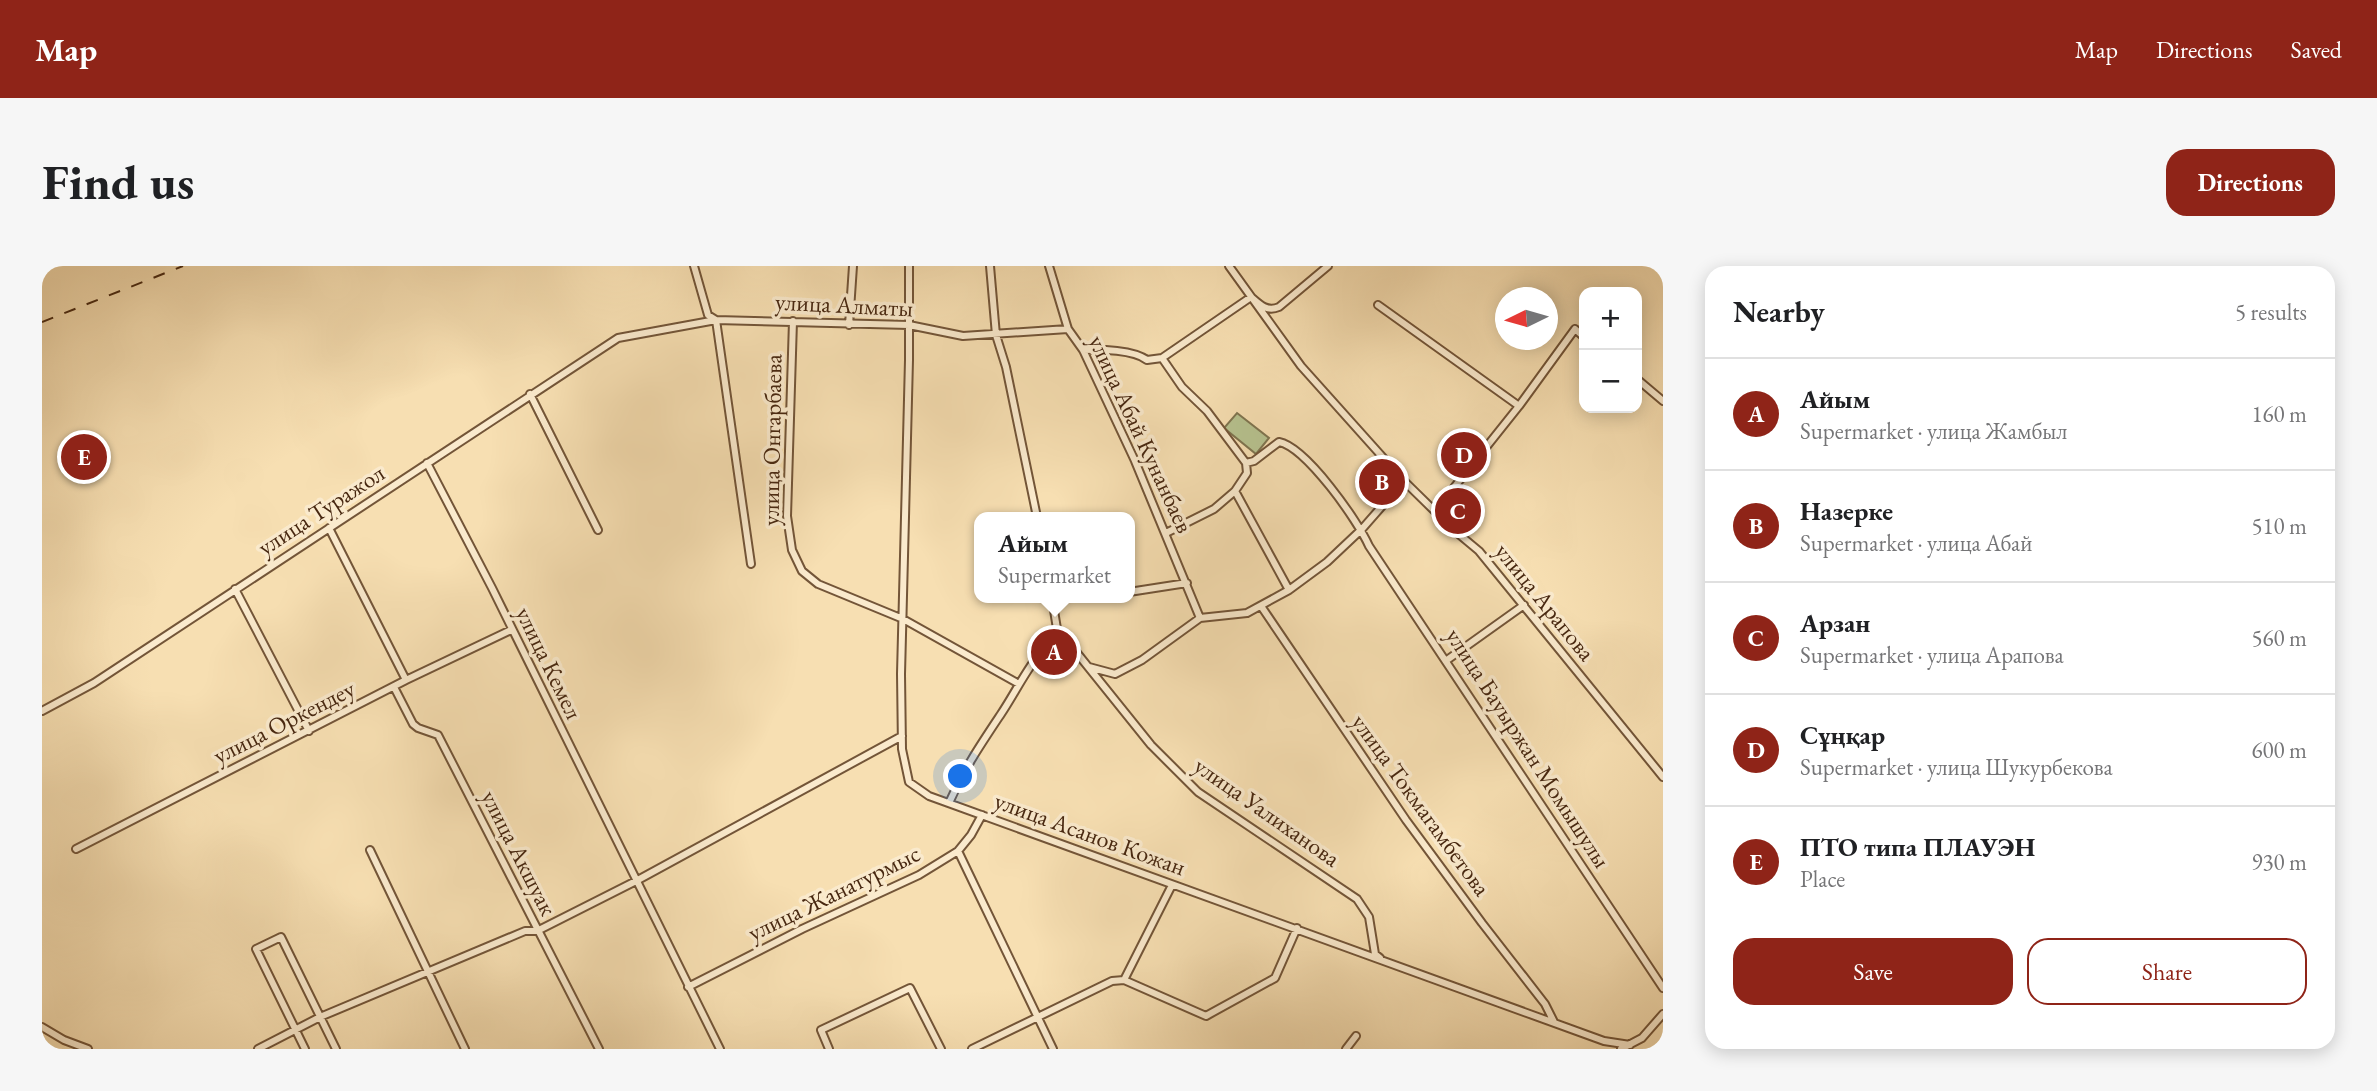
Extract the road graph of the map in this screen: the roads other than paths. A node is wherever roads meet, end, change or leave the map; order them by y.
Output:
1 (694, 266) edge
2 (853, 266) edge
3 (909, 266) edge
4 (989, 266) edge
5 (1049, 266) edge
6 (1229, 266) edge
7 (1328, 266) edge
8 (1251, 297) junction
9 (1378, 304) dead end
10 (716, 320) junction
11 (793, 321) junction
12 (849, 325) junction
13 (909, 325) junction
14 (1068, 329) junction
15 (1579, 333) edge
16 (996, 335) junction
17 (618, 338) joint
18 (1083, 350) junction
19 (1162, 358) junction
20 (1642, 383) edge
21 (530, 394) junction
22 (1663, 401) edge
23 (1519, 406) junction
24 (427, 463) junction
25 (1246, 463) junction
26 (1404, 481) junction
27 (1235, 491) junction
28 (1436, 510) junction
29 (1036, 512) edge
30 (329, 528) junction
31 (1362, 529) junction
32 (598, 530) dead end
33 (1166, 533) junction
34 (751, 564) dead end
35 (1186, 583) junction
36 (235, 589) junction
37 (1289, 590) junction
38 (1135, 591) edge
39 (1053, 603) edge
40 (1524, 605) junction
41 (1261, 606) junction
42 (1200, 618) junction
43 (903, 619) junction
44 (511, 629) junction
45 (1058, 635) junction
46 (1447, 660) junction
47 (1089, 667) junction
48 (406, 680) junction
49 (1019, 684) junction
50 (394, 687) junction
51 (42, 711) edge
52 (309, 731) junction
53 (902, 736) junction
54 (1663, 777) edge
55 (949, 803) junction
56 (982, 815) junction
57 (76, 849) dead end
58 (370, 850) dead end
59 (958, 851) junction
60 (636, 881) junction
61 (1172, 884) junction
62 (1297, 928) junction
63 (537, 931) junction
64 (1381, 960) junction
65 (428, 972) junction
66 (1124, 980) junction
67 (688, 987) junction
68 (1663, 988) edge
69 (1663, 1014) edge
70 (320, 1017) junction
71 (1037, 1017) junction
72 (1554, 1022) junction
73 (42, 1027) edge
74 (296, 1029) junction
75 (1356, 1036) dead end
76 (1630, 1045) junction
77 (88, 1049) edge
78 (258, 1049) edge
79 (305, 1049) edge
80 (336, 1049) edge
81 (465, 1049) edge
82 (599, 1049) edge
83 (720, 1049) edge
84 (829, 1049) edge
85 (941, 1049) edge
86 (972, 1049) edge
87 (1053, 1049) edge
88 (1346, 1049) edge
89 (1621, 1049) edge

1 - 10 street
2 - 12 street
3 - 13 street, улица Асанов Кожан
4 - 16 street
5 - 14 street, улица Абай Кунанбаев
6 - 8 street, улица Арапова
7 - 8 street
8 - 19 street
8 - 26 street, улица Арапова
9 - 23 street
10 - 11 street, улица Алматы
10 - 17 street, улица Алматы
10 - 34 street
11 - 12 street, улица Алматы
11 - 43 street, улица Онгарбаева
12 - 13 street, улица Алматы
13 - 16 street, улица Алматы
13 - 43 street, улица Асанов Кожан
14 - 16 street, улица Алматы
14 - 18 street, улица Абай Кунанбаев
15 - 23 street
16 - 29 street
17 - 21 street, улица Туражол
18 - 19 street
18 - 33 street, улица Абай Кунанбаев
19 - 25 street
20 - 22 street
21 - 24 street, улица Туражол
21 - 32 street
23 - 28 street
24 - 30 street, улица Туражол
24 - 44 street, улица Кемел
25 - 27 street
25 - 31 street, улица Бауыржан Момышулы
26 - 28 street, улица Арапова
26 - 31 street
27 - 33 street
27 - 37 street
28 - 40 street, улица Арапова
30 - 36 street, улица Туражол
30 - 48 street
31 - 37 street
31 - 46 street, улица Бауыржан Момышулы
33 - 35 street, улица Абай Кунанбаев
35 - 38 street
35 - 42 street, улица Абай Кунанбаев
36 - 51 street, улица Туражол
36 - 52 street
37 - 41 street
39 - 45 street
40 - 46 street
40 - 54 street, улица Арапова
41 - 42 street
41 - 72 street, улица Токмагамбетова
42 - 47 street
43 - 49 street, улица Онгарбаева
43 - 53 street, улица Асанов Кожан
44 - 48 street, улица Оркендеу
44 - 60 street, улица Кемел
45 - 47 street, улица Уалиханова
45 - 49 street
46 - 68 street, улица Бауыржан Момышулы
47 - 64 street, улица Уалиханова
48 - 50 street, улица Оркендеу
49 - 55 street
50 - 52 street, улица Оркендеу
50 - 63 street, улица Акшуак
52 - 57 street, улица Оркендеу
53 - 55 street, улица Асанов Кожан
53 - 60 street
55 - 56 street, улица Асанов Кожан
56 - 59 street, улица Жанатурмыс
56 - 61 street, улица Асанов Кожан
58 - 65 street
59 - 67 street, улица Жанатурмыс
59 - 71 street
60 - 63 street
60 - 67 street, улица Кемел
61 - 62 street, улица Асанов Кожан
61 - 66 street
62 - 64 street, улица Асанов Кожан
62 - 66 street
63 - 65 street
63 - 82 street, улица Акшуак
64 - 72 street, улица Асанов Кожан
65 - 70 street
65 - 81 street
66 - 71 street
67 - 83 street, улица Кемел
69 - 76 street
70 - 74 street
70 - 74 street
70 - 80 street
71 - 86 street
71 - 87 street
72 - 76 street, улица Асанов Кожан
73 - 77 street
74 - 78 street
74 - 79 street
75 - 88 street
76 - 89 street
84 - 85 street

